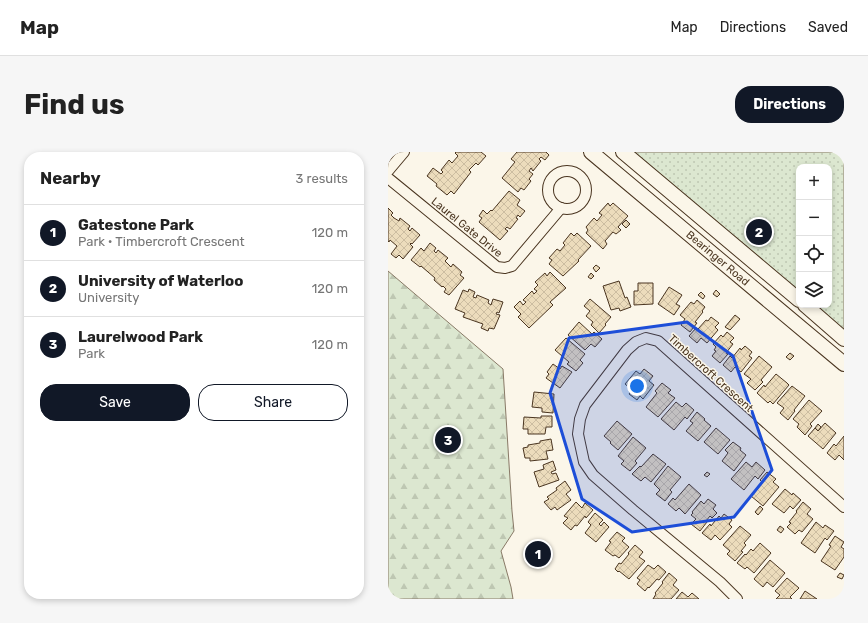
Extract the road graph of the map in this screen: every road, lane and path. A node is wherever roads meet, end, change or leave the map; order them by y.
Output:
1 (404, 152) edge
2 (591, 152) edge
3 (623, 152) edge
4 (388, 171) edge
5 (388, 178) edge
6 (561, 208) dead end
7 (796, 297) edge
8 (808, 308) edge
9 (844, 339) edge
10 (844, 364) edge
11 (844, 507) edge
12 (737, 599) edge

1 - 4 street
2 - 10 main road, Bearinger Road
3 - 7 main road
5 - 6 street, Laurel Gate Drive
8 - 9 main road
11 - 12 street, Timbercroft Crescent

